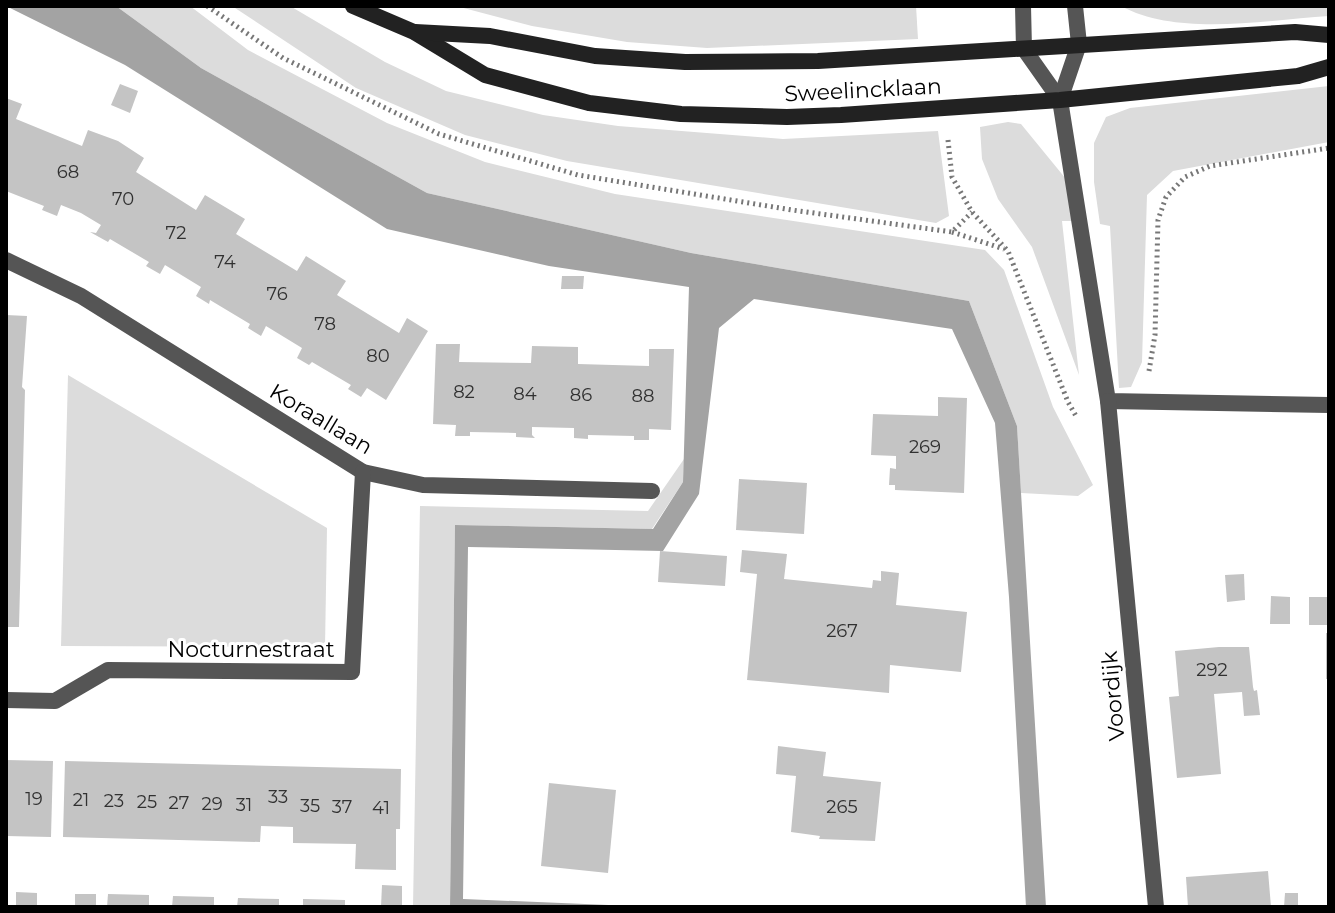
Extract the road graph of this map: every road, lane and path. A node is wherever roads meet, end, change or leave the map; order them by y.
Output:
1 (207, 6) edge
2 (353, 6) edge
3 (1023, 6) edge
4 (1075, 6) edge
5 (414, 32) junction
6 (1329, 35) edge
7 (1079, 44) junction
8 (1024, 49) junction
9 (1329, 67) edge
10 (1060, 100) junction
11 (947, 135) dead end
12 (1329, 148) edge
13 (972, 212) junction
14 (952, 232) junction
15 (1008, 251) junction
16 (6, 260) edge
17 (1108, 401) junction
18 (1329, 405) edge
19 (1084, 429) dead end
20 (363, 472) junction
21 (652, 491) dead end
22 (6, 700) edge
23 (1156, 907) edge

1 - 14 path
2 - 5 main road, Sweelincklaan
3 - 8 street
4 - 7 street, Voordijk
5 - 8 main road, Sweelincklaan
5 - 10 main road, Sweelincklaan
6 - 7 main road, Sweelincklaan
7 - 8 main road, Sweelincklaan
7 - 10 street, Voordijk
8 - 10 street, Voordijk
9 - 10 main road, Sweelincklaan
10 - 17 street, Voordijk
11 - 13 path
12 - 17 path
13 - 14 path
13 - 15 path
14 - 15 path
15 - 19 path
16 - 20 street, Koraallaan
17 - 18 street
17 - 23 street, Voordijk
20 - 21 street, Koraallaan
20 - 22 street, Nocturnestraat

